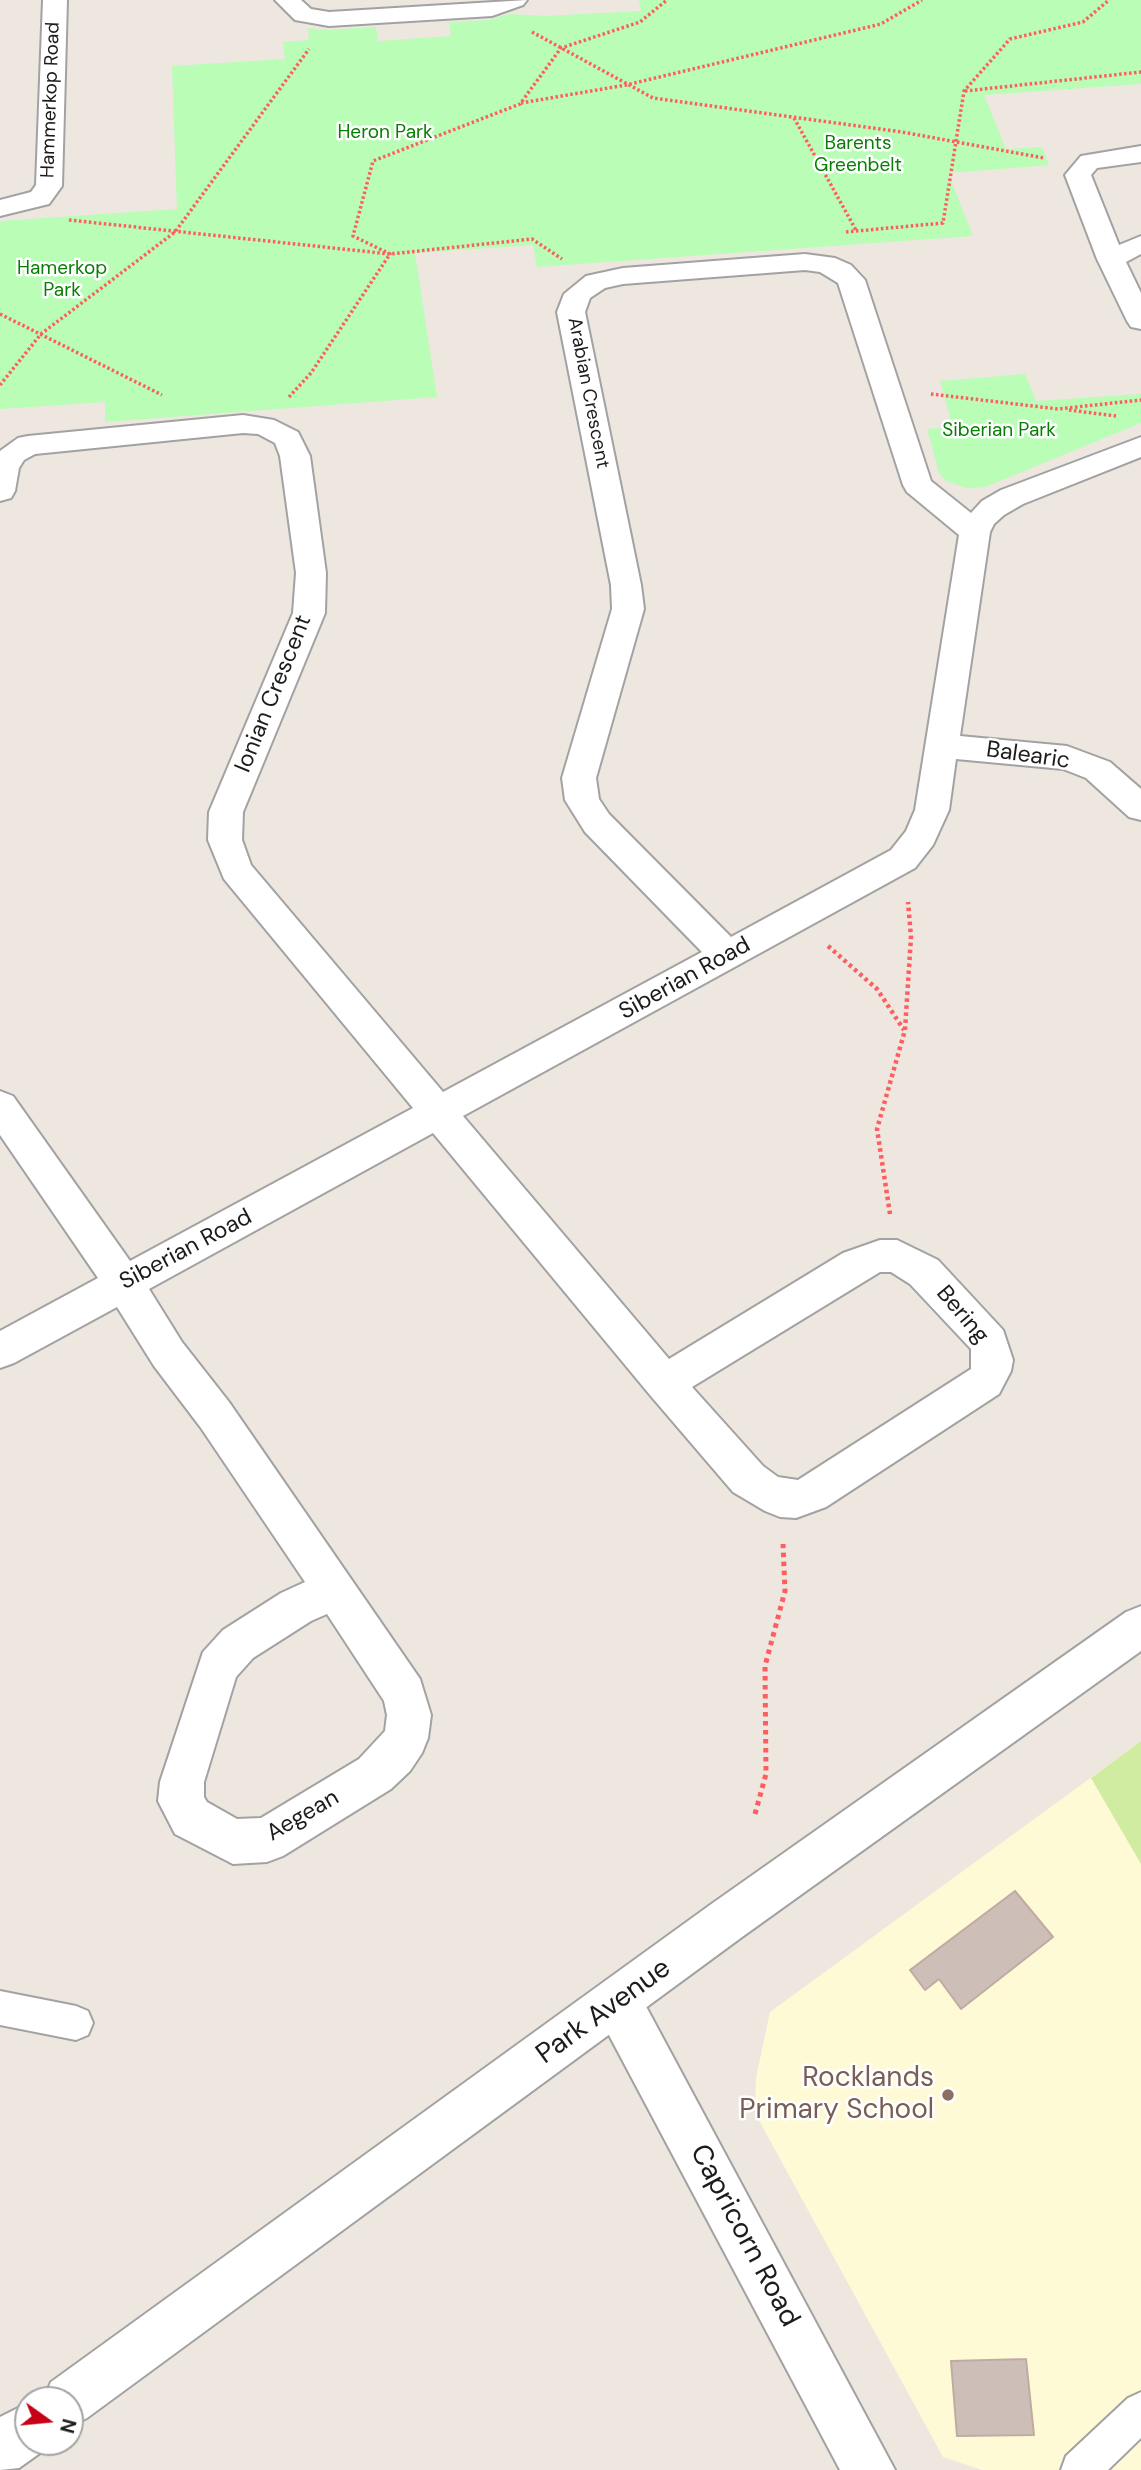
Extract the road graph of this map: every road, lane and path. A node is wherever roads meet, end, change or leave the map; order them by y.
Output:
1 (55, 0) edge
2 (287, 0) edge
3 (515, 0) edge
4 (667, 0) edge
5 (922, 0) edge
6 (1110, 0) edge
7 (492, 9) junction
8 (330, 19) junction
9 (561, 48) junction
10 (1141, 72) edge
11 (626, 85) junction
12 (964, 91) junction
13 (520, 104) junction
14 (793, 117) junction
15 (954, 142) junction
16 (1141, 153) edge
17 (1078, 175) junction
18 (3, 208) edge
19 (858, 231) junction
20 (175, 232) junction
21 (845, 232) dead end
22 (1141, 244) edge
23 (390, 254) junction
24 (1111, 259) junction
25 (841, 271) junction
26 (596, 282) junction
27 (0, 314) edge
28 (1141, 321) edge
29 (41, 334) junction
30 (0, 385) edge
31 (885, 387) junction
32 (1141, 400) edge
33 (1058, 409) junction
34 (1118, 417) dead end
35 (264, 426) junction
36 (202, 428) junction
37 (1141, 446) edge
38 (0, 491) edge
39 (975, 532) junction
40 (942, 746) junction
41 (1141, 808) edge
42 (903, 859) junction
43 (796, 918) junction
44 (728, 956) junction
45 (905, 1030) junction
46 (0, 1106) edge
47 (439, 1112) junction
48 (897, 1256) junction
49 (124, 1284) junction
50 (0, 1351) edge
51 (664, 1382) junction
52 (780, 1498) junction
53 (335, 1590) junction
54 (1141, 1626) edge
55 (755, 1814) dead end
56 (618, 2003) junction
57 (0, 2008) edge
58 (76, 2023) dead end
59 (84, 2389) edge
60 (1141, 2411) edge
61 (869, 2470) edge
62 (1080, 2470) edge

1 - 18 street, Hammerkop Road
2 - 8 street
3 - 7 street
4 - 9 path
5 - 11 path
6 - 12 path
7 - 8 street
7 - 9 path
8 - 20 path
9 - 11 path
9 - 13 path
10 - 12 path
11 - 13 path
11 - 14 path
12 - 15 path
13 - 23 path
14 - 15 path
14 - 19 path
15 - 17 path
15 - 19 path
16 - 17 street
17 - 24 street
18 - 20 path
19 - 21 path
19 - 25 path
20 - 23 path
20 - 29 path
22 - 24 street
23 - 26 path
23 - 35 path
24 - 28 street
25 - 26 street
25 - 31 street
26 - 44 street, Arabian Crescent
27 - 29 path
29 - 30 path
29 - 36 path
31 - 33 path
31 - 39 street
32 - 33 path
33 - 34 path
35 - 36 street
35 - 47 street, Ionian Crescent
36 - 38 street
37 - 39 street
39 - 40 street, Siberian Road
40 - 41 street, Balearic
40 - 42 street, Siberian Road
42 - 43 street, Siberian Road
42 - 45 path
43 - 44 street, Siberian Road
43 - 45 path
44 - 47 street, Siberian Road
45 - 48 path
46 - 49 street
47 - 49 street, Siberian Road
47 - 51 street
48 - 51 street
48 - 52 street, Bering
49 - 50 street, Siberian Road
49 - 53 street, Aegean
51 - 52 street
52 - 55 path
53 - 53 street, Aegean
54 - 56 street, Park Avenue
56 - 59 street, Park Avenue
56 - 61 street, Capricorn Road
57 - 58 lane
60 - 62 lane

